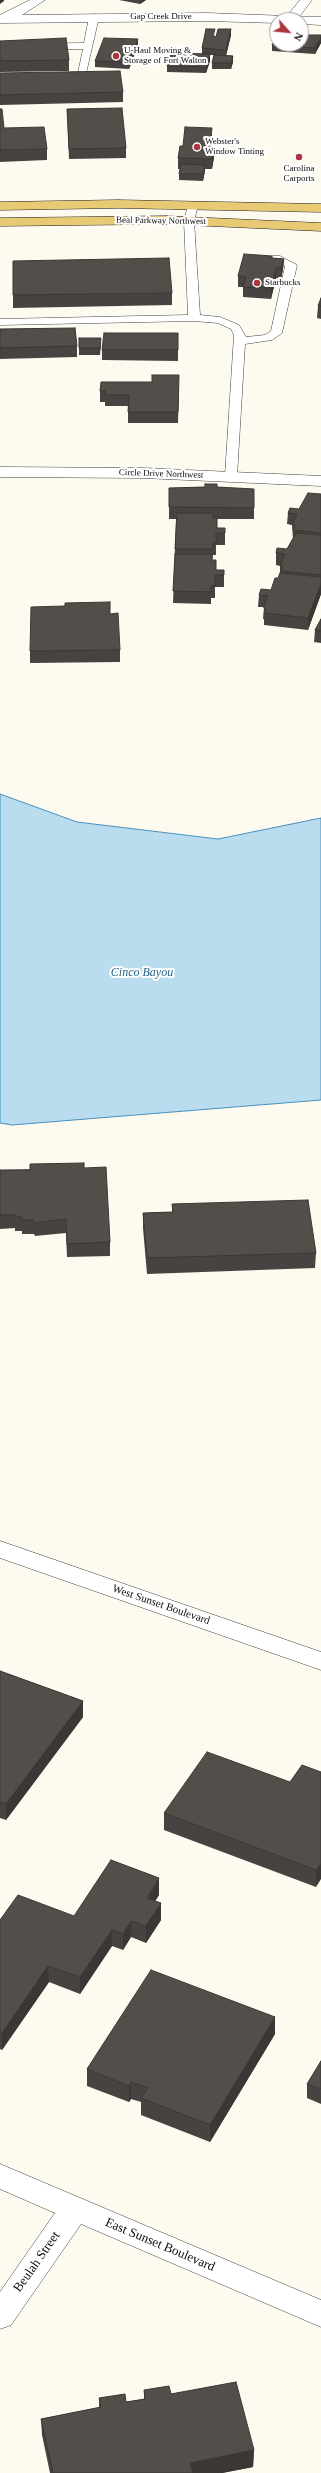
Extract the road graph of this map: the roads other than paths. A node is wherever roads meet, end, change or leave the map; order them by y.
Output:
1 (39, 0) edge
2 (306, 0) edge
3 (296, 12) edge
4 (94, 17) junction
5 (4, 19) edge
6 (269, 20) edge
7 (309, 21) edge
8 (321, 21) edge
9 (88, 46) junction
10 (0, 47) edge
11 (52, 77) edge
12 (193, 205) junction
13 (0, 206) edge
14 (321, 208) edge
15 (321, 218) edge
16 (189, 221) junction
17 (0, 222) edge
18 (321, 227) edge
19 (276, 258) edge
20 (194, 318) junction
21 (0, 322) edge
22 (240, 341) junction
23 (0, 472) edge
24 (231, 476) junction
25 (321, 481) edge
26 (0, 1549) edge
27 (321, 1661) edge
28 (0, 2176) edge
29 (75, 2208) junction
30 (321, 2314) edge
31 (0, 2316) edge

1 - 5 street
2 - 3 street
4 - 5 street, Gap Creek Drive
4 - 6 street, Gap Creek Drive
4 - 9 lane
7 - 8 street, Gap Creek Drive
9 - 10 lane
9 - 11 lane
12 - 13 main road, Beal Parkway Northwest
12 - 14 main road, Beal Parkway Northwest
12 - 16 lane
15 - 16 main road
16 - 17 main road, Beal Parkway Northwest
16 - 18 main road, Beal Parkway Northwest
16 - 20 lane
19 - 22 lane
20 - 21 lane
20 - 22 lane
22 - 24 lane
23 - 24 street, Circle Drive Northwest
24 - 25 street, Circle Drive Northwest
26 - 27 street, West Sunset Boulevard
28 - 29 street, East Sunset Boulevard
29 - 30 street, East Sunset Boulevard
29 - 31 street, Beulah Street

